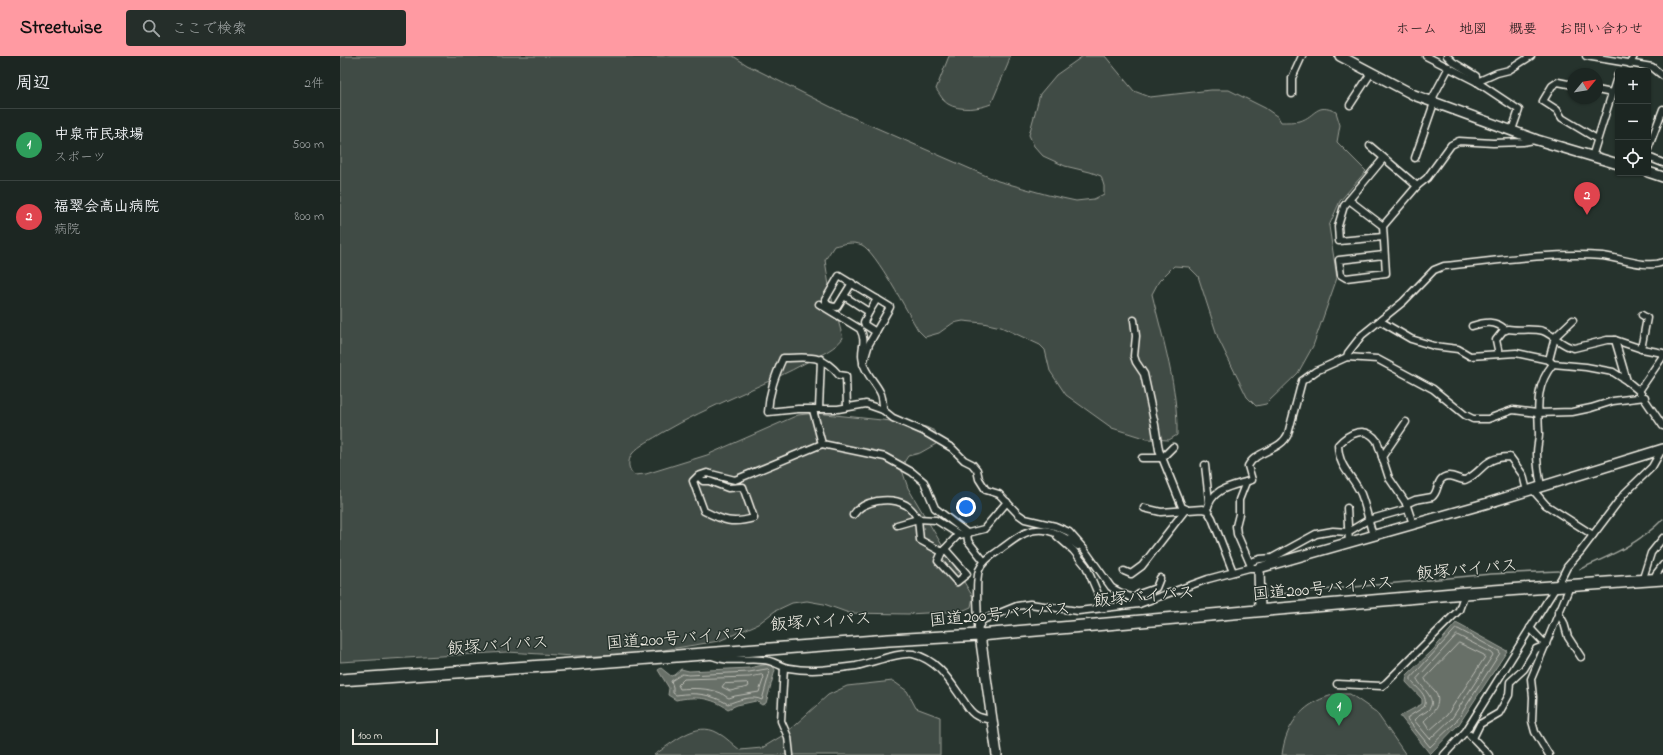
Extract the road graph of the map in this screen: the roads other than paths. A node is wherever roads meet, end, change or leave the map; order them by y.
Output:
1 (1302, 56) edge
2 (1340, 56) edge
3 (1426, 56) edge
4 (1447, 56) edge
5 (1532, 56) edge
6 (1586, 56) edge
7 (1634, 56) edge
8 (1622, 62) junction
9 (1630, 64) junction
10 (1449, 67) junction
11 (1620, 68) edge
12 (1371, 73) junction
13 (1663, 76) edge
14 (1477, 82) junction
15 (1567, 84) edge
16 (1615, 84) edge
17 (1603, 91) edge
18 (1612, 93) junction
19 (1292, 94) dead end
20 (1432, 102) junction
21 (1350, 105) dead end
22 (1663, 109) edge
23 (1661, 124) edge
24 (1512, 130) junction
25 (1598, 139) junction
26 (1537, 140) junction
27 (1651, 143) edge
28 (1370, 146) dead end
29 (1592, 157) junction
30 (1414, 158) dead end
31 (1651, 158) edge
32 (1383, 159) junction
33 (1615, 163) edge
34 (1663, 163) edge
35 (1651, 173) edge
36 (1663, 177) edge
37 (1417, 186) junction
38 (1349, 200) junction
39 (1383, 226) junction
40 (1383, 237) junction
41 (1384, 255) junction
42 (1663, 262) edge
43 (852, 283) junction
44 (844, 296) junction
45 (877, 299) junction
46 (819, 304) dead end
47 (869, 312) junction
48 (1642, 315) dead end
49 (1134, 320) dead end
50 (1573, 320) dead end
51 (1380, 321) junction
52 (1472, 326) dead end
53 (1506, 330) junction
54 (876, 332) junction
55 (1555, 337) junction
56 (1615, 340) junction
57 (1641, 349) junction
58 (1663, 353) edge
59 (1499, 354) junction
60 (1663, 356) edge
61 (1347, 357) junction
62 (821, 359) junction
63 (1551, 362) junction
64 (863, 364) junction
65 (1627, 381) junction
66 (1639, 390) junction
67 (1644, 397) junction
68 (847, 408) junction
69 (816, 410) junction
70 (883, 410) junction
71 (1537, 413) junction
72 (1406, 422) dead end
73 (1663, 426) edge
74 (822, 444) junction
75 (1173, 447) dead end
76 (1662, 450) edge
77 (1382, 457) junction
78 (1142, 458) dead end
79 (1162, 458) junction
80 (1205, 465) dead end
81 (698, 476) junction
82 (1246, 482) junction
83 (1533, 489) junction
84 (1209, 501) junction
85 (1007, 502) junction
86 (1406, 507) junction
87 (1144, 508) dead end
88 (1347, 508) dead end
89 (1186, 509) junction
90 (1207, 510) junction
91 (853, 515) dead end
92 (918, 519) junction
93 (1368, 520) junction
94 (1413, 524) junction
95 (897, 525) dead end
96 (1348, 532) junction
97 (967, 533) junction
98 (1053, 533) junction
99 (959, 534) junction
100 (1593, 535) junction
101 (1373, 536) junction
102 (1663, 538) edge
103 (1349, 543) junction
104 (1084, 549) junction
105 (944, 550) junction
106 (984, 561) junction
107 (1271, 561) junction
108 (1254, 566) junction
109 (1124, 571) dead end
110 (1233, 572) junction
111 (1661, 573) edge
112 (1644, 575) junction
113 (1160, 578) dead end
114 (1558, 583) junction
115 (1568, 591) dead end
116 (1465, 594) junction
117 (1134, 598) junction
118 (1138, 604) junction
119 (1104, 608) junction
120 (1259, 608) junction
121 (1558, 612) junction
122 (1530, 628) junction
123 (979, 632) junction
124 (1546, 645) junction
125 (705, 654) junction
126 (1581, 657) dead end
127 (784, 667) junction
128 (340, 674) edge
129 (340, 680) edge
130 (1337, 684) dead end
131 (991, 720) junction
132 (1466, 731) junction
133 (1473, 738) junction
134 (790, 755) edge
135 (997, 755) edge
136 (1444, 755) edge
137 (1489, 755) edge
138 (1550, 755) edge

1 - 19 street
2 - 12 street
3 - 10 street
4 - 14 street
5 - 14 street
6 - 8 street
7 - 9 street
8 - 9 street
8 - 11 street
9 - 13 street
10 - 14 street
10 - 20 street
12 - 20 street
12 - 21 street
14 - 24 street
15 - 25 street
16 - 18 street
17 - 18 street
18 - 25 street
20 - 24 street
20 - 30 street
22 - 23 street
23 - 27 street
24 - 26 street
25 - 29 street
26 - 29 street
26 - 37 street
28 - 32 street
29 - 33 street
31 - 34 street
32 - 37 street
32 - 38 street
35 - 36 street
37 - 39 street
38 - 39 street
38 - 40 street
39 - 40 street
40 - 41 street
41 - 41 street
42 - 51 street
43 - 44 street
43 - 44 street
43 - 45 street
44 - 47 street
45 - 47 street
45 - 54 street
46 - 64 street
47 - 54 street
48 - 57 street
49 - 79 street
50 - 55 street
51 - 59 street
51 - 61 street
52 - 53 street
53 - 55 street
53 - 59 street
54 - 64 street
55 - 56 street
55 - 63 street
56 - 57 street
56 - 65 street
57 - 58 street
59 - 63 street
60 - 66 street
61 - 71 street
61 - 82 street
62 - 68 street
62 - 69 street
62 - 69 street
63 - 65 street
63 - 71 street
64 - 70 street
65 - 66 street
66 - 67 street
67 - 71 street
67 - 73 street
68 - 69 street
68 - 70 street
69 - 74 street
70 - 85 street
71 - 83 street
72 - 77 street
74 - 81 street
74 - 97 street
75 - 79 street
76 - 83 street
76 - 100 street
77 - 86 street
77 - 93 street
78 - 79 street
79 - 89 street
80 - 84 street
81 - 81 street
82 - 84 street
82 - 108 street
83 - 86 street
83 - 94 street
83 - 100 street
84 - 90 street
85 - 97 street
85 - 104 street
86 - 93 street
86 - 94 street
87 - 89 street
88 - 96 street
89 - 90 street
89 - 109 street
90 - 110 street
91 - 92 street
92 - 95 street
92 - 99 street
92 - 105 street
93 - 96 street
93 - 101 street
94 - 101 street
96 - 103 street
96 - 107 street
97 - 99 street
97 - 106 street
98 - 104 street
98 - 106 street
98 - 119 street
99 - 105 street
100 - 114 street
101 - 103 street
102 - 112 street
103 - 107 street
104 - 117 street
105 - 105 street
106 - 123 street
107 - 108 street
108 - 110 street
108 - 120 street
110 - 118 street
111 - 112 highway, 飯塚バイパス
111 - 114 highway, 国道200号バイパス
112 - 114 highway, 飯塚バイパス
113 - 117 street
114 - 116 highway, 国道200号バイパス
114 - 120 highway, 飯塚バイパス
114 - 122 street
115 - 121 street
116 - 120 highway, 国道200号バイパス
116 - 130 street
117 - 118 street
118 - 119 street
119 - 123 street
120 - 123 highway, 国道200号バイパス
121 - 124 street
121 - 126 street
122 - 124 street
122 - 132 street
123 - 125 highway, 国道200号バイパス
123 - 128 highway, 飯塚バイパス
123 - 131 street
124 - 133 street
124 - 138 street
125 - 127 street
125 - 129 highway, 国道200号バイパス
127 - 131 street
127 - 134 street
131 - 135 street
132 - 133 street
132 - 136 street
133 - 137 street

